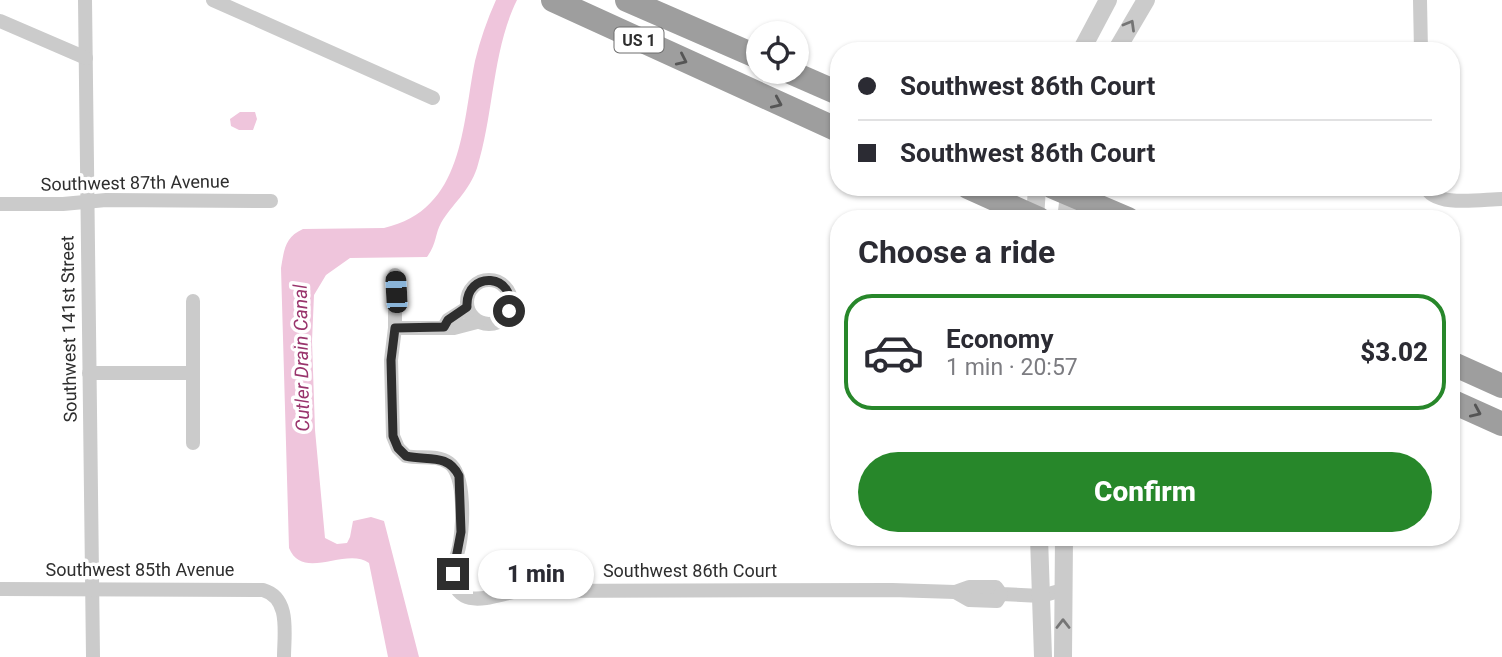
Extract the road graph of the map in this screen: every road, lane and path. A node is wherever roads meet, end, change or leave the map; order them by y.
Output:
1 (85, 0) edge
2 (213, 0) edge
3 (553, 0) edge
4 (627, 0) edge
5 (1108, 0) edge
6 (1146, 0) edge
7 (1420, 0) edge
8 (0, 21) edge
9 (1086, 42) edge
10 (1121, 42) edge
11 (1421, 42) edge
12 (86, 58) junction
13 (738, 63) edge
14 (809, 80) edge
15 (830, 90) edge
16 (433, 98) dead end
17 (830, 125) edge
18 (988, 196) edge
19 (1079, 196) edge
20 (1434, 196) edge
21 (1502, 199) edge
22 (271, 201) dead end
23 (86, 202) junction
24 (0, 204) edge
25 (1018, 210) edge
26 (1109, 210) edge
27 (395, 275) dead end
28 (193, 300) dead end
29 (467, 307) junction
30 (477, 321) junction
31 (444, 327) junction
32 (395, 328) junction
33 (1460, 367) edge
34 (89, 373) junction
35 (193, 373) junction
36 (1502, 386) edge
37 (1460, 405) edge
38 (1502, 424) edge
39 (194, 443) dead end
40 (1039, 546) edge
41 (1064, 546) edge
42 (0, 589) edge
43 (92, 589) junction
44 (1063, 590) junction
45 (1041, 596) junction
46 (93, 657) edge
47 (284, 657) edge
48 (1044, 657) edge
49 (1063, 657) edge

1 - 12 street, Southwest 141st Street
2 - 16 street
3 -> 13 highway, US 1
4 - 13 highway, US 1
5 - 9 street
10 -> 6 street
7 - 11 street
8 - 12 street
12 - 23 street, Southwest 141st Street
13 -> 17 highway, US 1
14 - 15 highway
18 - 25 highway
19 - 26 highway
20 - 21 street
22 - 23 street, Southwest 87th Avenue
23 - 24 street, Southwest 87th Avenue
23 - 34 street, Southwest 141st Street
27 - 32 street, Southwest 86th Court
28 - 35 street
29 - 30 street
29 - 30 street
29 - 31 street
30 - 31 street
31 - 32 street
32 - 45 street, Southwest 86th Court
33 - 36 highway
34 - 35 street
34 - 43 street, Southwest 141st Street
35 - 39 street
37 -> 38 highway
40 - 45 street
41 - 44 street
42 - 43 street, Southwest 85th Avenue
43 - 46 street, Southwest 141st Street
43 - 47 street, Southwest 85th Avenue
44 - 45 street
49 -> 44 street
45 - 48 street

